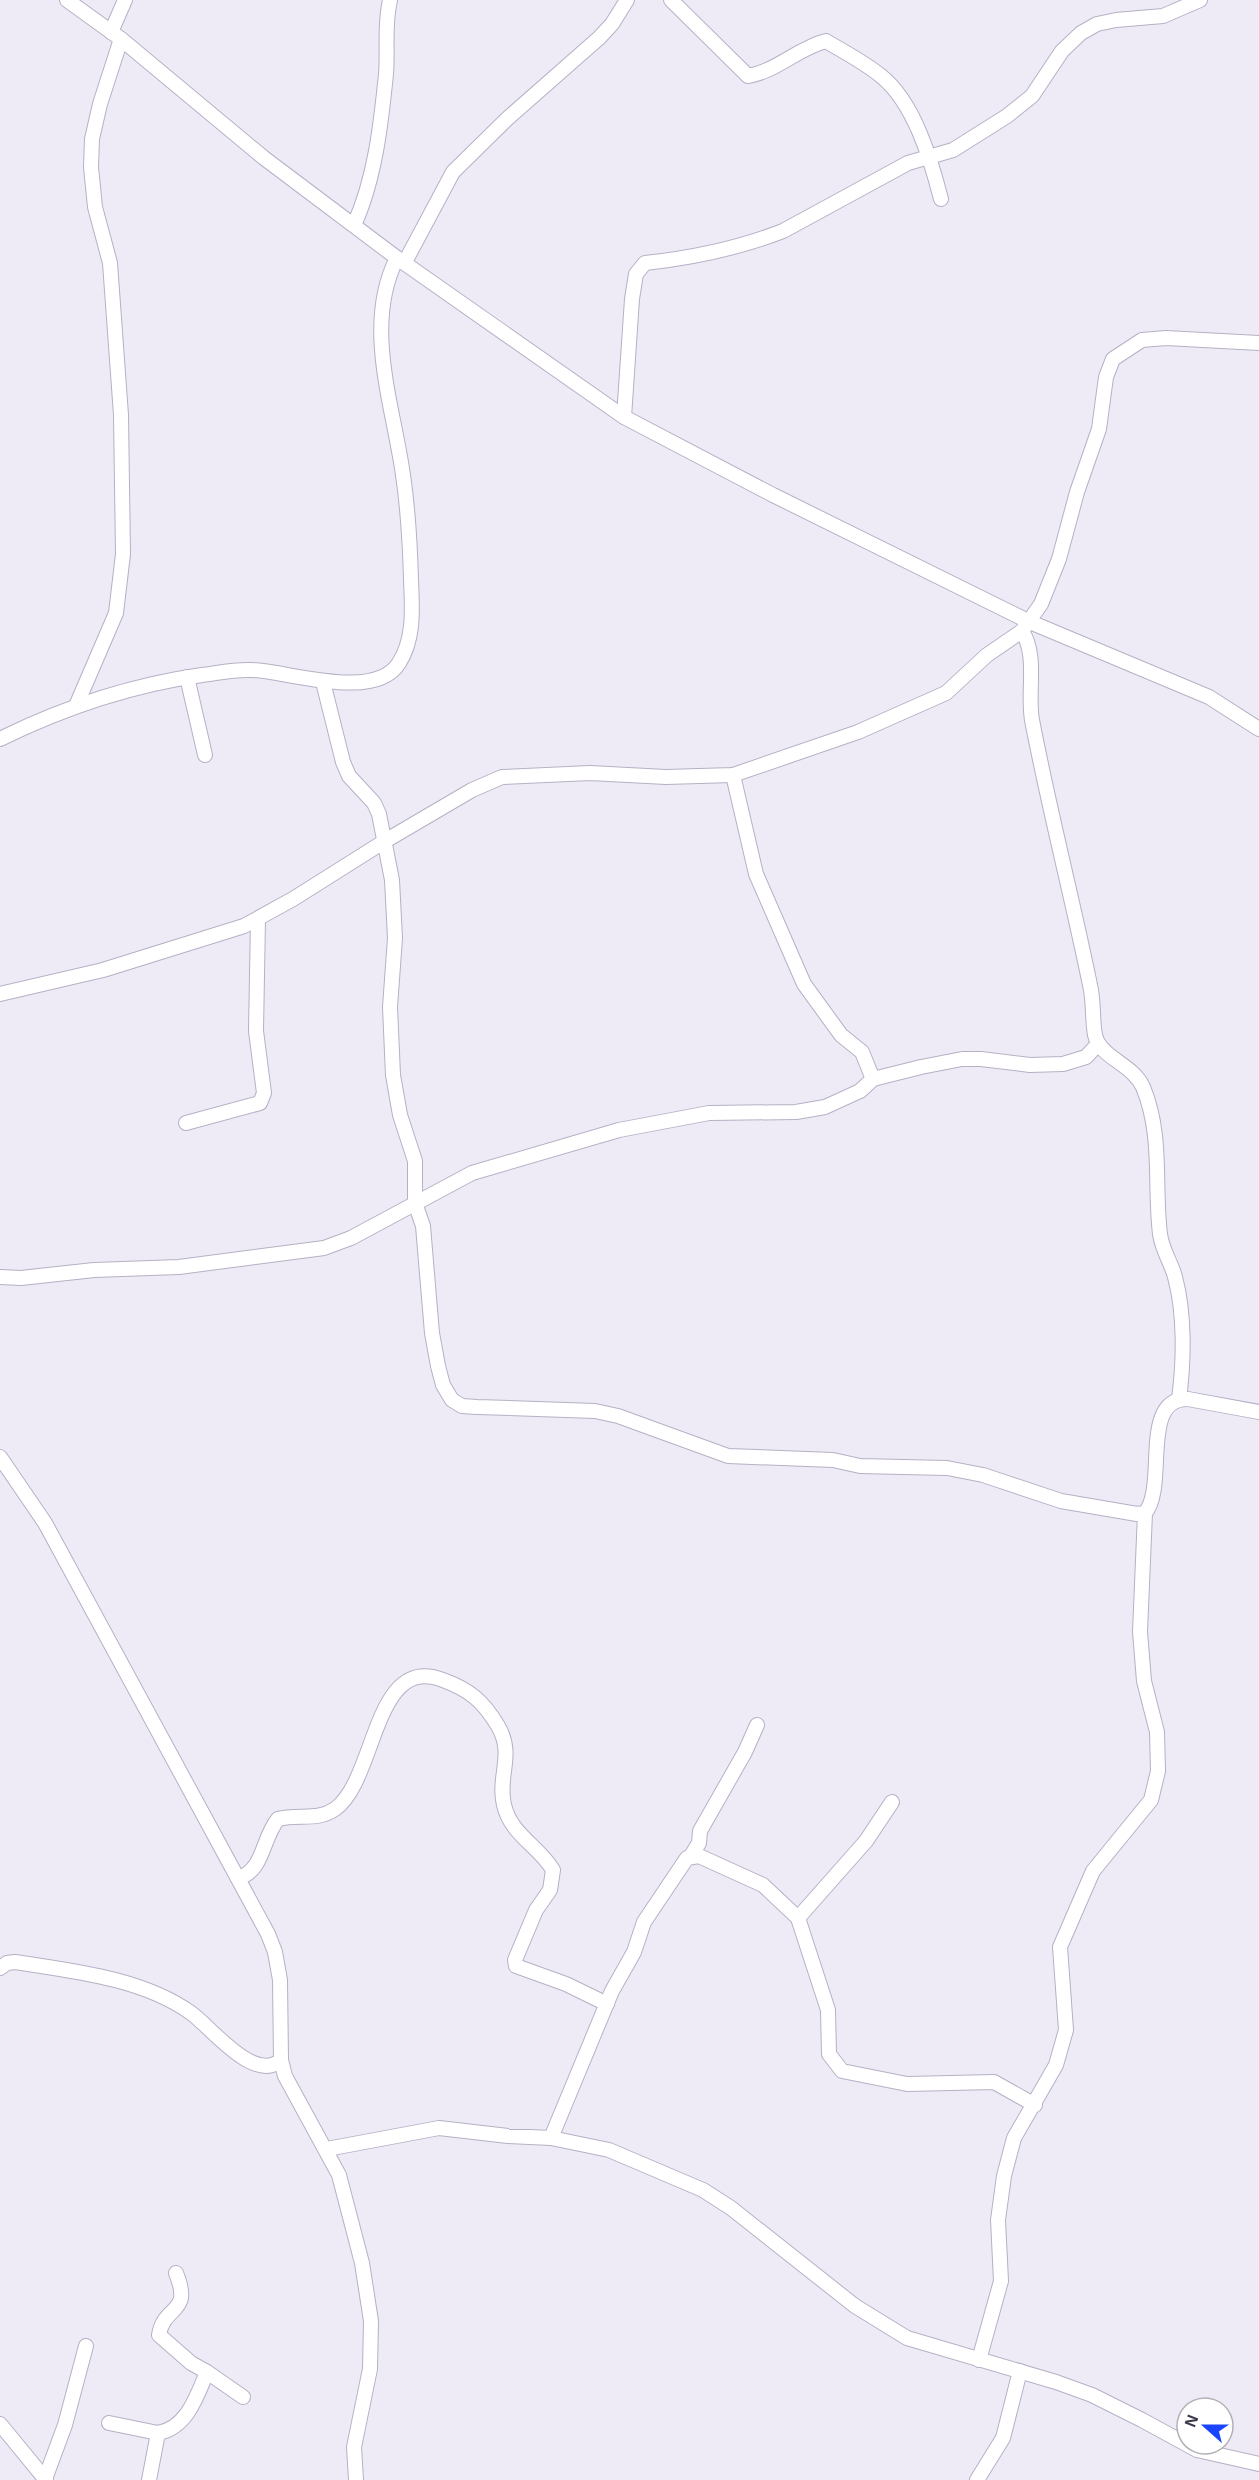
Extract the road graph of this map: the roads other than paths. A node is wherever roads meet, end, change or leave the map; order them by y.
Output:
1 (67, 0) edge
2 (125, 0) edge
3 (390, 0) edge
4 (627, 0) edge
5 (671, 0) edge
6 (1196, 1) edge
7 (116, 36) junction
8 (931, 158) junction
9 (941, 198) dead end
10 (354, 225) junction
11 (401, 260) junction
12 (1259, 343) edge
13 (624, 417) junction
14 (1026, 626) junction
15 (187, 677) junction
16 (323, 682) junction
17 (86, 685) junction
18 (99, 698) junction
19 (76, 706) junction
20 (1259, 729) edge
21 (0, 739) edge
22 (205, 755) dead end
23 (734, 775) junction
24 (385, 841) junction
25 (258, 918) junction
26 (0, 994) edge
27 (1098, 1044) junction
28 (873, 1079) junction
29 (186, 1123) dead end
30 (415, 1203) junction
31 (0, 1277) edge
32 (1183, 1399) junction
33 (1259, 1412) edge
34 (0, 1456) edge
35 (1145, 1513) junction
36 (757, 1725) dead end
37 (892, 1802) dead end
38 (691, 1856) junction
39 (238, 1878) junction
40 (798, 1918) junction
41 (0, 1968) edge
42 (607, 2004) junction
43 (281, 2060) junction
44 (1035, 2105) junction
45 (551, 2138) junction
46 (327, 2149) junction
47 (176, 2273) dead end
48 (86, 2346) dead end
49 (979, 2360) junction
50 (1020, 2371) junction
51 (207, 2372) junction
52 (243, 2397) dead end
53 (109, 2423) dead end
54 (0, 2424) edge
55 (158, 2433) junction
56 (1259, 2464) edge
57 (45, 2479) edge
58 (149, 2480) edge
59 (356, 2480) edge
60 (977, 2480) edge

1 - 7 street
2 - 7 street
3 - 10 street
4 - 11 street
5 - 8 street
6 - 8 street
7 - 10 street
7 - 17 street
8 - 9 street
8 - 13 street
10 - 11 street
11 - 13 street
11 - 16 street
12 - 14 street
13 - 14 street
14 - 20 street
14 - 23 street
14 - 27 street
15 - 16 street
15 - 18 street
15 - 22 street
16 - 24 street
17 - 18 street
17 - 19 street
18 - 19 street
19 - 21 street
23 - 24 street
23 - 28 street
24 - 25 street
24 - 30 street
25 - 26 street
25 - 29 street
27 - 28 street
27 - 32 street
28 - 30 street
30 - 31 street
30 - 35 street
32 - 33 street
32 - 35 street
34 - 39 street
35 - 44 street
36 - 38 street
37 - 40 street
38 - 40 street
38 - 42 street
39 - 42 street
39 - 43 street
40 - 44 street
41 - 43 street
42 - 45 street
43 - 46 street
44 - 49 street
45 - 46 street
45 - 49 street
46 - 59 street
47 - 51 street
48 - 57 street
49 - 50 street
50 - 56 street
50 - 60 street
51 - 52 street
51 - 55 street
53 - 55 street
54 - 57 street
55 - 58 street

